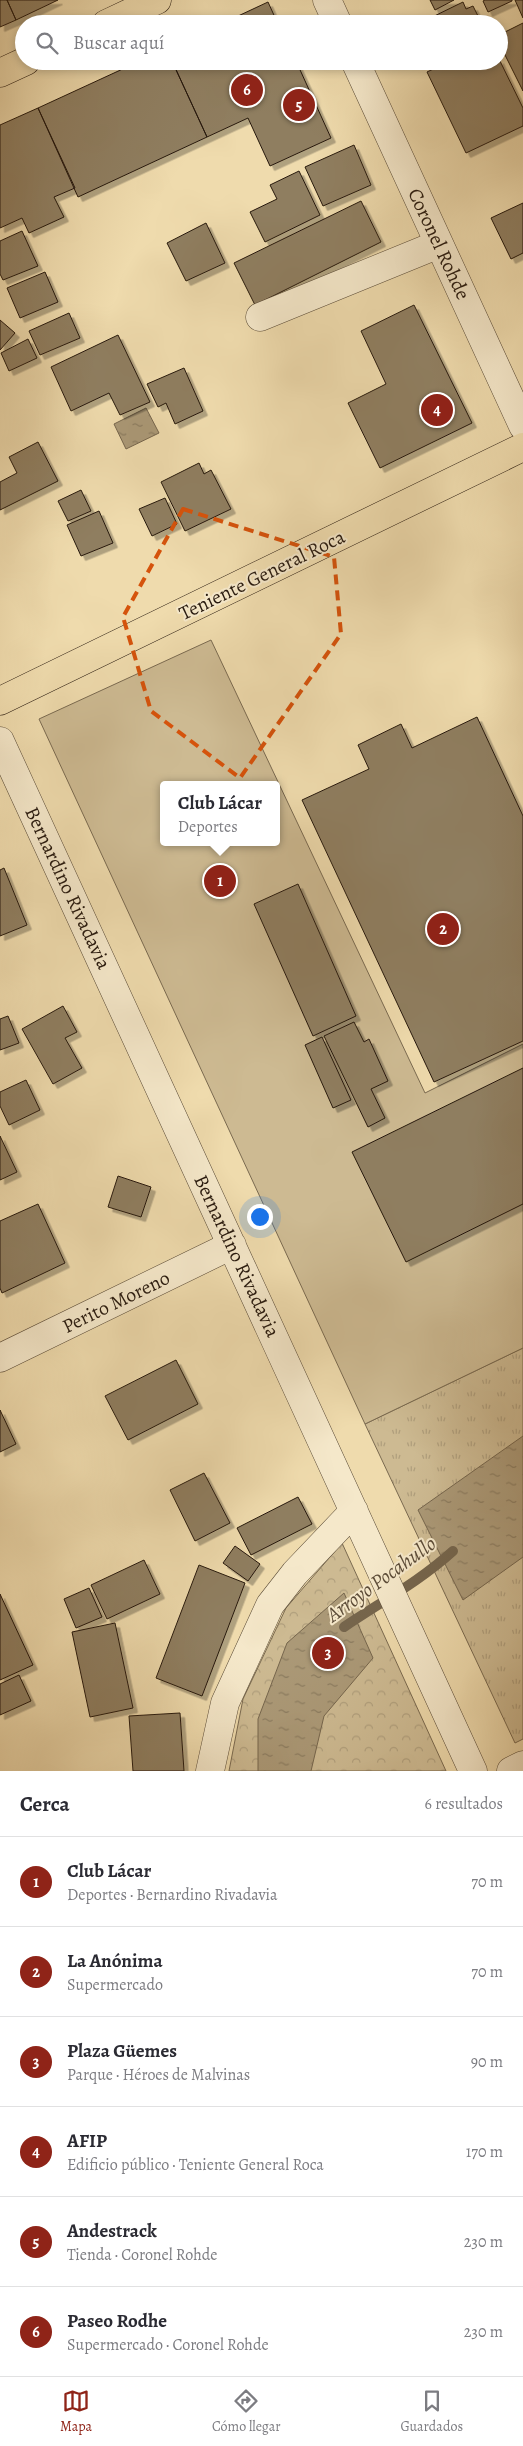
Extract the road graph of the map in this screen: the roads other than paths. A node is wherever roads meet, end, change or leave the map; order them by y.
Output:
1 (157, 0) edge
2 (327, 0) edge
3 (125, 15) edge
4 (334, 15) edge
5 (15, 66) edge
6 (359, 70) edge
7 (0, 73) edge
8 (439, 244) junction
9 (260, 317) dead end
10 (523, 426) edge
11 (523, 447) edge
12 (0, 701) edge
13 (0, 740) edge
14 (232, 1245) junction
15 (0, 1358) edge
16 (354, 1511) junction
17 (523, 1765) edge
18 (210, 1771) edge
19 (473, 1771) edge
20 (511, 1771) edge

1 - 3 main road
2 - 4 street
5 - 7 main road
6 - 8 street, Coronel Rohde
8 - 9 street
8 - 10 street, Coronel Rohde
11 - 12 main road, Teniente General Roca
13 - 14 street, Bernardino Rivadavia
14 - 15 street, Perito Moreno
14 - 16 street, Bernardino Rivadavia
16 - 18 street
16 - 19 street, Bernardino Rivadavia
17 - 20 street

